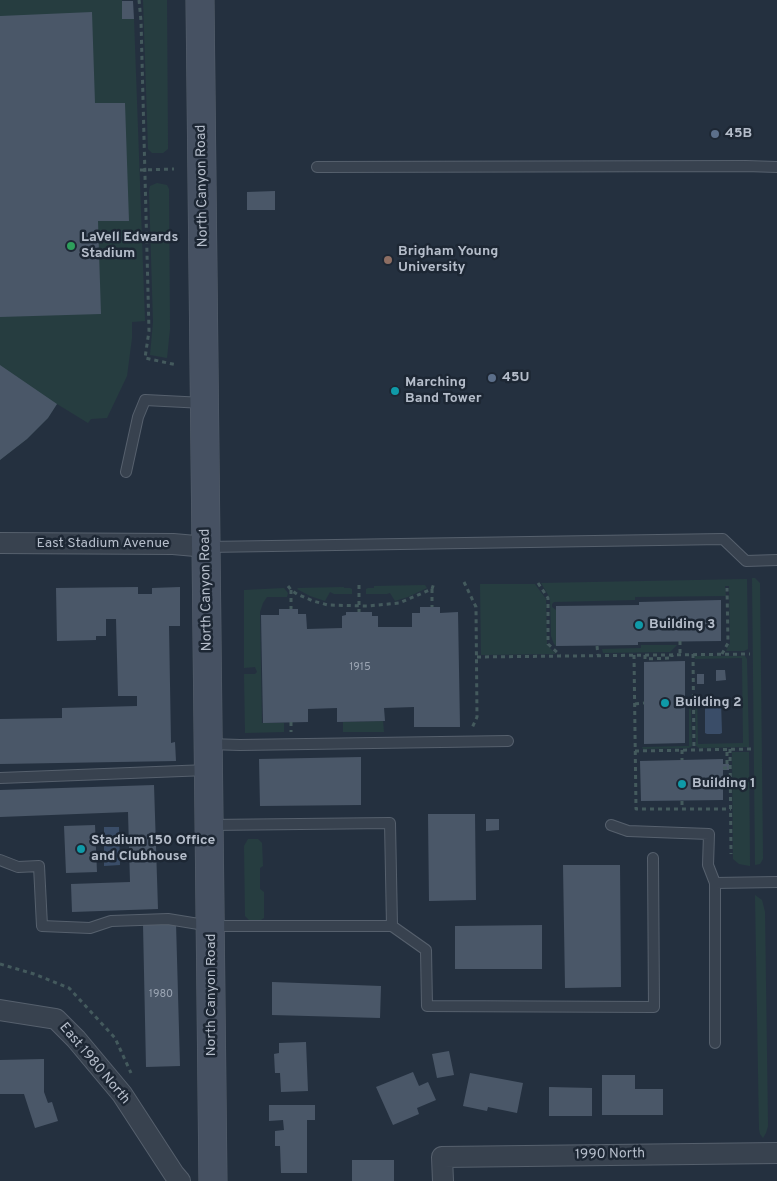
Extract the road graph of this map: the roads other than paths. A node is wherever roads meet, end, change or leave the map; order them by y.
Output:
1 (200, 0) edge
2 (317, 167) dead end
3 (777, 167) edge
4 (205, 403) junction
5 (126, 472) dead end
6 (0, 543) edge
7 (207, 547) junction
8 (777, 560) edge
9 (508, 741) dead end
10 (209, 757) junction
11 (0, 778) edge
12 (210, 825) junction
13 (611, 825) dead end
14 (653, 858) dead end
15 (0, 860) edge
16 (777, 882) edge
17 (714, 883) junction
18 (211, 926) junction
19 (392, 926) junction
20 (0, 1010) edge
21 (715, 1043) dead end
22 (777, 1153) edge
23 (180, 1181) edge
24 (214, 1181) edge
25 (443, 1181) edge

1 - 4 main road, North Canyon Road
2 - 3 lane
4 - 5 lane
4 - 7 main road, North Canyon Road
6 - 7 street, East Stadium Avenue
7 - 8 lane
7 - 10 main road, North Canyon Road
9 - 10 lane
10 - 11 lane
10 - 12 main road, North Canyon Road
12 - 18 main road, North Canyon Road
12 - 19 lane
13 - 17 lane
14 - 19 lane
15 - 18 lane
16 - 17 lane
17 - 21 lane
18 - 19 lane
18 - 24 main road, North Canyon Road
20 - 23 street, East 1980 North
22 - 25 street, 1990 North

